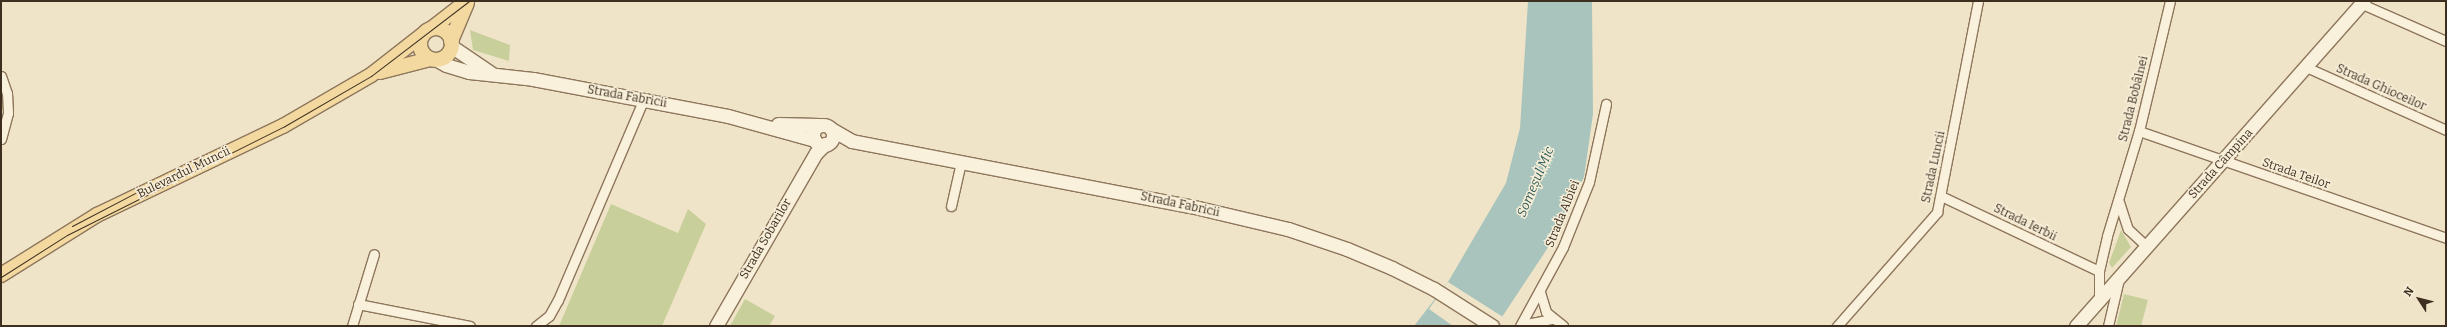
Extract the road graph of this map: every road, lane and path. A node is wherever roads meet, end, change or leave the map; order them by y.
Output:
1 (468, 1) edge
2 (1978, 1) edge
3 (2170, 1) edge
4 (2363, 2) edge
5 (427, 32) junction
6 (2446, 41) edge
7 (451, 43) junction
8 (434, 59) junction
9 (2306, 67) junction
10 (490, 73) junction
11 (371, 75) junction
12 (1, 76) edge
13 (643, 100) junction
14 (1606, 104) dead end
15 (762, 124) junction
16 (825, 127) junction
17 (2446, 130) edge
18 (2139, 131) junction
19 (1, 139) edge
20 (848, 140) junction
21 (821, 145) junction
22 (961, 162) junction
23 (2223, 162) junction
24 (1941, 196) junction
25 (2119, 202) junction
26 (951, 206) dead end
27 (2446, 238) edge
28 (2147, 247) junction
29 (374, 254) dead end
30 (2099, 271) junction
31 (1, 275) edge
32 (2119, 277) junction
33 (1540, 292) junction
34 (2099, 300) junction
35 (358, 304) junction
36 (1552, 319) junction
37 (2083, 323) edge
38 (1520, 325) edge
39 (352, 326) edge
40 (470, 326) edge
41 (536, 326) edge
42 (716, 326) edge
43 (1492, 326) edge
44 (1563, 326) edge
45 (1837, 326) edge
46 (2108, 326) edge

1 - 5 main road, Bulevardul Muncii
1 - 7 main road, Bulevardul Muncii
2 - 24 street, Strada Luncii
3 - 18 street, Strada Bobâlnei
4 - 6 street
4 - 9 main road, Strada Câmpina
5 - 7 main road
5 - 8 main road
5 - 11 main road, Bulevardul Muncii
7 - 8 main road
7 - 10 main road, Strada Fabricii
8 - 10 main road, Strada Fabricii
8 - 11 main road, Bulevardul Muncii
9 - 17 street, Strada Ghioceilor
9 - 23 main road, Strada Câmpina
10 - 13 main road, Strada Fabricii
11 - 31 main road, Bulevardul Muncii
12 - 19 street
13 - 15 main road, Strada Fabricii
13 - 41 street
14 - 33 street, Strada Albiei
15 - 16 main road, Strada Fabricii
15 - 21 main road, Strada Fabricii
16 - 20 main road, Strada Fabricii
16 - 21 main road, Strada Sobarilor
18 - 23 street, Strada Teilor
18 - 25 street, Strada Bobâlnei
20 - 21 main road, Strada Fabricii
20 - 22 main road, Strada Fabricii
21 - 42 main road, Strada Sobarilor
22 - 26 street
22 - 43 main road, Strada Fabricii
23 - 27 street, Strada Teilor
23 - 28 main road, Strada Câmpina
24 - 30 street, Strada Ierbii
24 - 45 street, Strada Luncii
25 - 28 street
25 - 30 street, Strada Bobâlnei
28 - 32 main road, Strada Câmpina
29 - 35 street
30 - 34 street, Strada Bobâlnei
32 - 34 main road, Strada Câmpina
32 - 46 street
33 - 36 street
33 - 38 street, Strada Albiei
34 - 37 main road, Strada Câmpina
35 - 39 street
35 - 40 street
36 - 38 street
36 - 44 street

